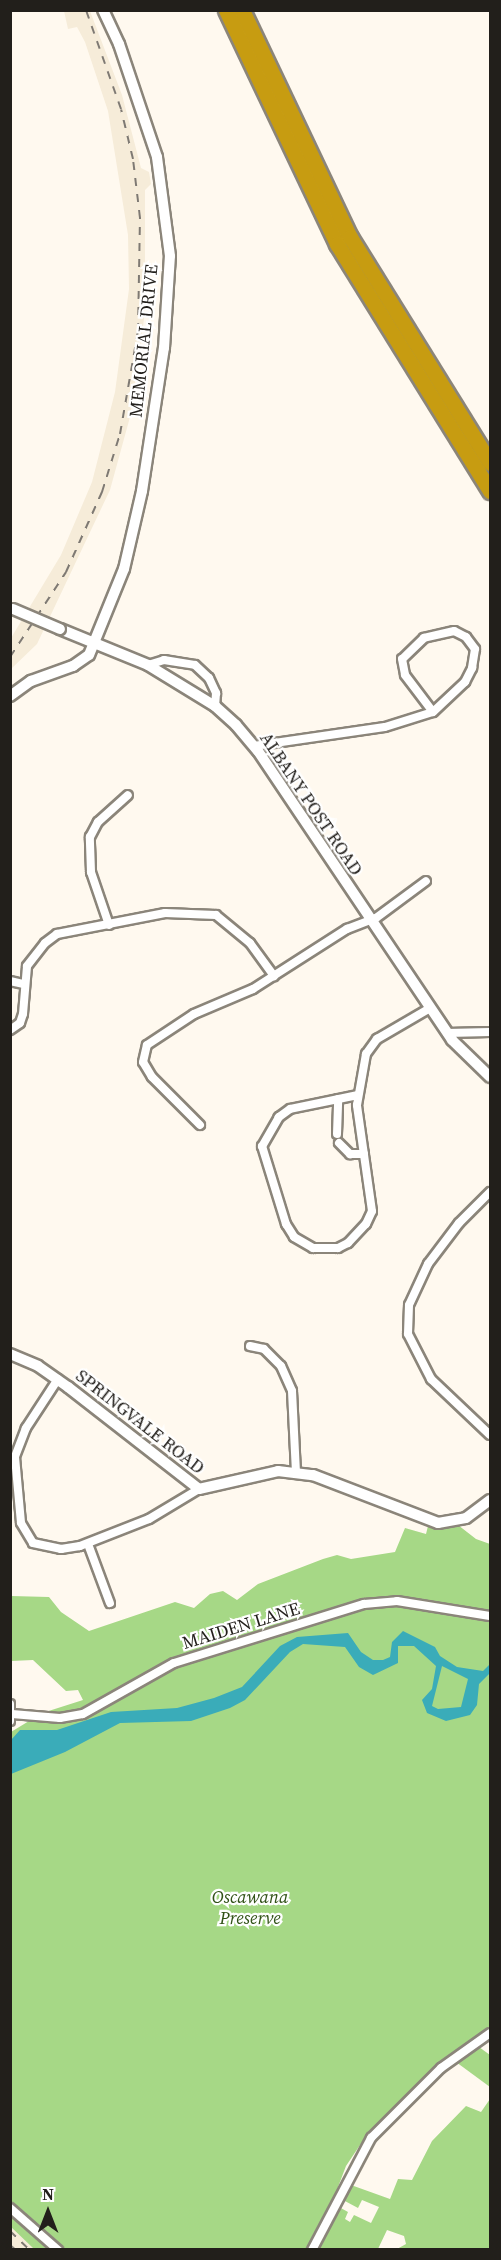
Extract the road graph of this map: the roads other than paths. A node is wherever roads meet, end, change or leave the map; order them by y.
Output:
1 (103, 10) edge
2 (226, 10) edge
3 (242, 10) edge
4 (490, 463) edge
5 (490, 491) edge
6 (12, 608) edge
7 (94, 642) junction
8 (148, 665) junction
9 (10, 696) edge
10 (215, 706) junction
11 (433, 712) junction
12 (254, 746) junction
13 (128, 795) dead end
14 (426, 881) dead end
15 (368, 920) junction
16 (108, 925) junction
17 (274, 976) junction
18 (10, 981) edge
19 (23, 984) junction
20 (430, 1008) junction
21 (10, 1030) edge
22 (490, 1032) edge
23 (447, 1033) junction
24 (490, 1077) edge
25 (358, 1095) junction
26 (338, 1099) junction
27 (200, 1125) dead end
28 (337, 1134) dead end
29 (339, 1143) dead end
30 (364, 1154) junction
31 (490, 1192) edge
32 (250, 1346) dead end
33 (10, 1354) edge
34 (58, 1379) junction
35 (490, 1435) edge
36 (296, 1473) junction
37 (199, 1489) junction
38 (490, 1500) edge
39 (88, 1544) junction
40 (110, 1603) dead end
41 (490, 1616) edge
42 (10, 1704) edge
43 (11, 1718) edge
44 (490, 2034) edge
45 (10, 2208) edge
46 (58, 2250) edge
47 (312, 2250) edge

1 - 7 street, MEMORIAL DRIVE
2 - 5 highway
3 - 4 highway
6 - 7 street, ALBANY POST ROAD, bridge
7 - 8 street, ALBANY POST ROAD
7 - 9 street, MEMORIAL DRIVE
8 - 10 street, ALBANY POST ROAD
8 - 10 street
10 - 12 street, ALBANY POST ROAD
11 - 11 street
11 - 12 street
12 - 15 street, ALBANY POST ROAD
13 - 16 street
14 - 15 street
15 - 17 street
15 - 20 street, ALBANY POST ROAD
16 - 17 street
16 - 19 street
17 - 27 street
18 - 19 street
19 - 21 street
20 - 23 street, ALBANY POST ROAD
20 - 25 street
22 - 23 street
23 - 24 street, ALBANY POST ROAD
25 - 26 street
25 - 30 street
26 - 28 street
26 - 30 street
29 - 30 street
31 - 35 street
32 - 36 street
33 - 34 street, SPRINGVALE ROAD
34 - 37 street, SPRINGVALE ROAD
34 - 39 street
36 - 37 street, SPRINGVALE ROAD
36 - 38 street, SPRINGVALE ROAD
37 - 39 street
39 - 40 street
41 - 43 street, MAIDEN LANE
42 - 43 street
44 - 47 street
45 - 46 street

